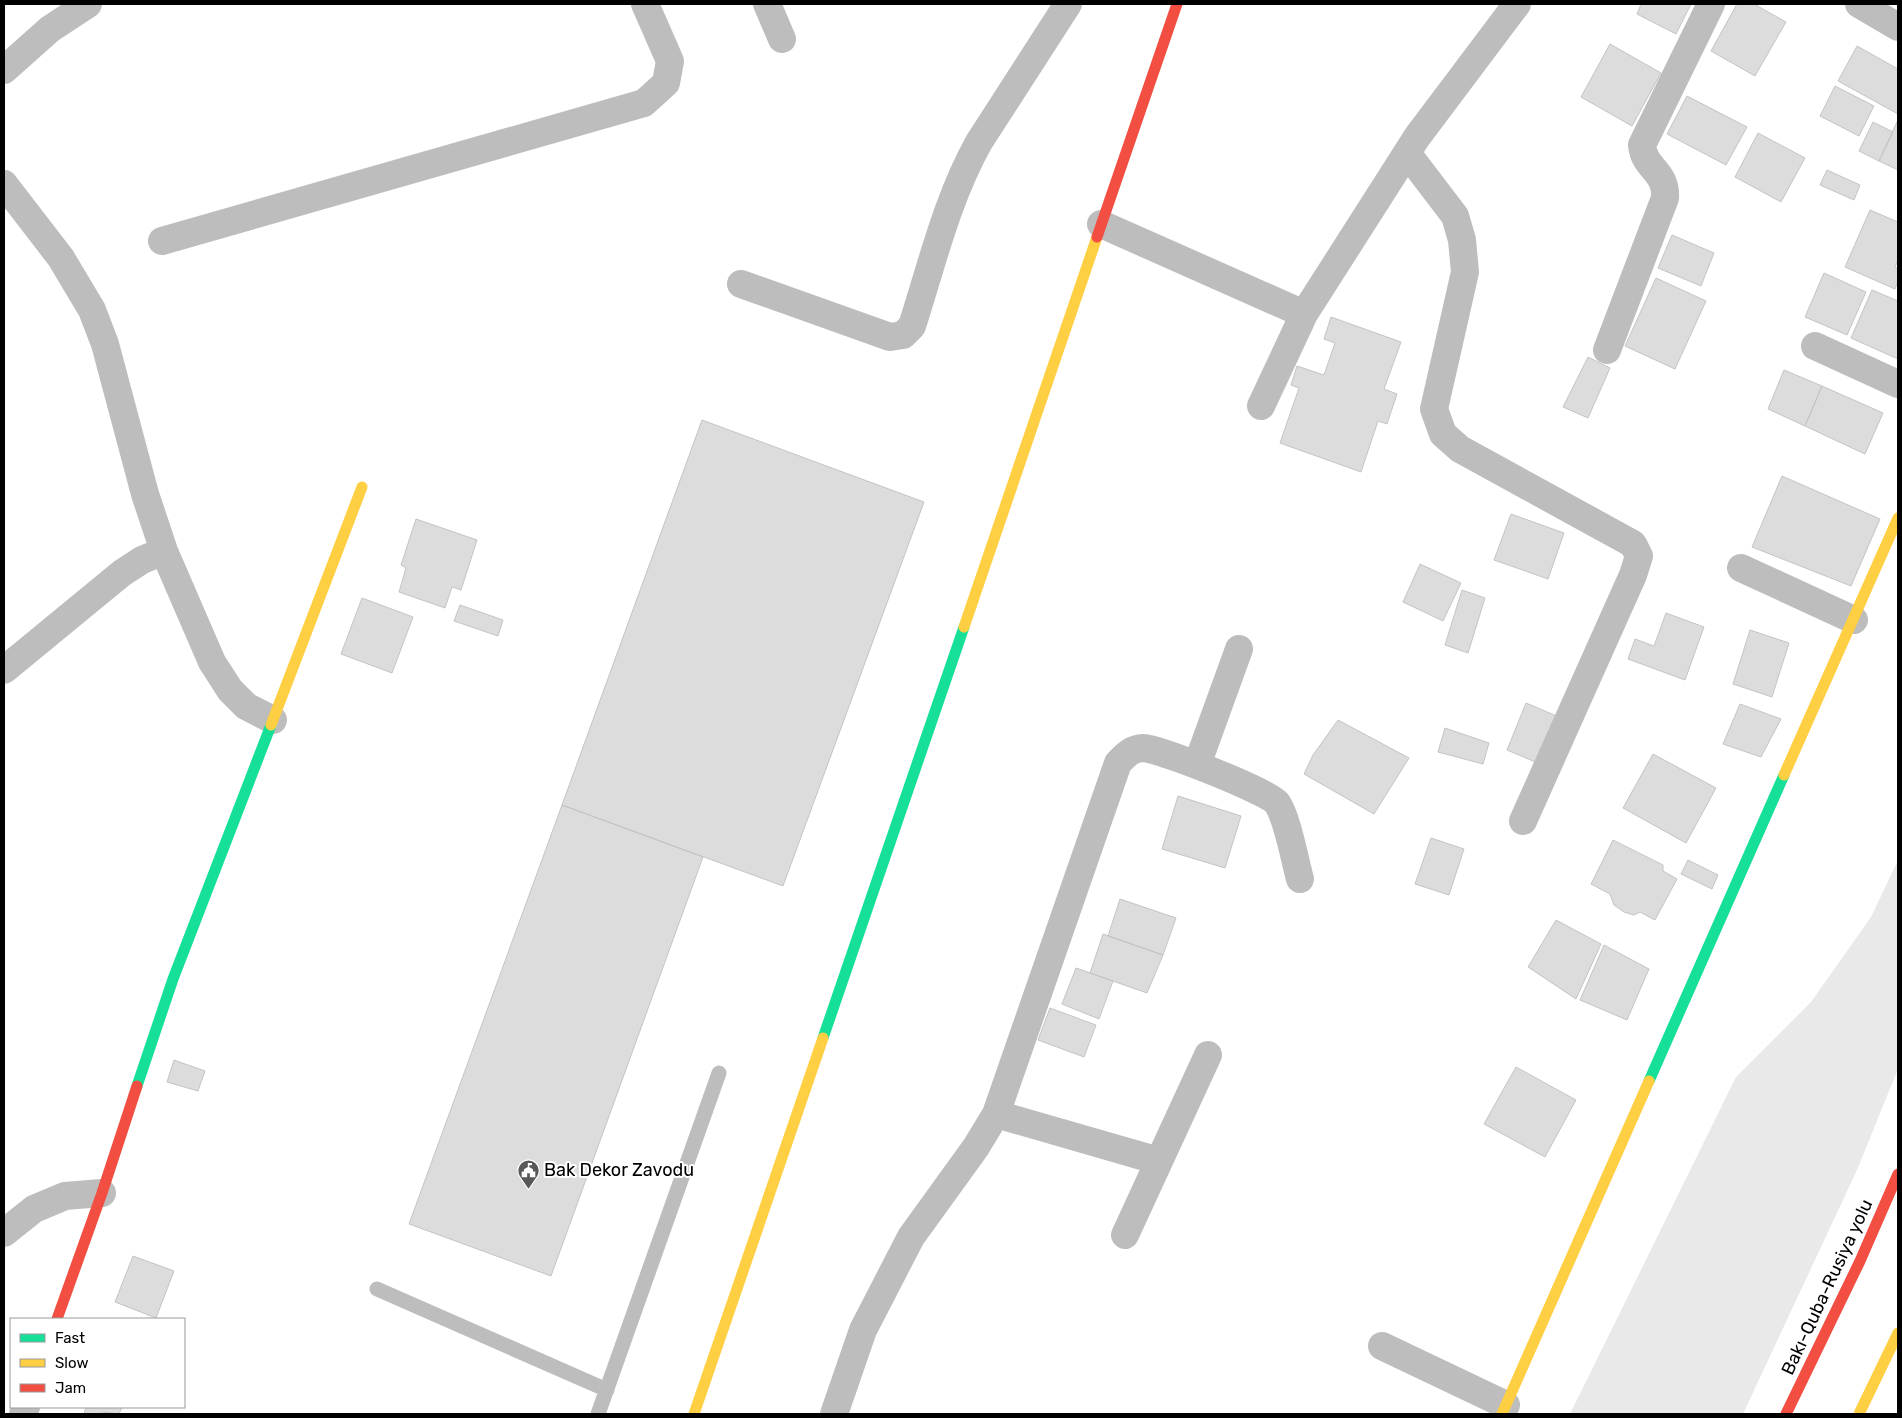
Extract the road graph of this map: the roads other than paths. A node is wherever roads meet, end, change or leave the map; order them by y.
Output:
1 (88, 4) edge
2 (645, 4) edge
3 (767, 4) edge
4 (1068, 4) edge
5 (1177, 4) edge
6 (1516, 4) edge
7 (1711, 4) edge
8 (1859, 4) edge
9 (1898, 27) edge
10 (782, 39) dead end
11 (4, 70) edge
12 (1407, 153) junction
13 (4, 184) edge
14 (1101, 224) junction
15 (162, 241) dead end
16 (741, 284) dead end
17 (1304, 314) junction
18 (1816, 346) dead end
19 (1607, 350) dead end
20 (1898, 384) edge
21 (1262, 406) dead end
22 (362, 487) dead end
23 (1898, 518) edge
24 (164, 551) junction
25 (1741, 568) dead end
26 (1854, 620) junction
27 (1239, 649) dead end
28 (4, 670) edge
29 (273, 720) junction
30 (1197, 765) junction
31 (1523, 821) dead end
32 (1300, 880) dead end
33 (1208, 1055) dead end
34 (719, 1073) dead end
35 (996, 1114) junction
36 (1159, 1161) junction
37 (1898, 1174) edge
38 (102, 1193) junction
39 (4, 1233) edge
40 (1125, 1235) dead end
41 (377, 1289) dead end
42 (57, 1318) edge
43 (1898, 1333) edge
44 (1382, 1346) dead end
45 (607, 1390) junction
46 (1504, 1410) edge
47 (598, 1414) edge
48 (694, 1414) edge
49 (834, 1414) edge
50 (1786, 1414) edge
51 (1860, 1414) edge

1 - 11 street
2 - 15 street
3 - 10 street
4 - 16 street
5 - 14 main road
6 - 12 street
7 - 19 street
8 - 9 street
12 - 17 street
12 - 31 street
13 - 24 street
14 - 17 street
14 - 48 main road
17 - 21 street
18 - 20 street
22 - 29 main road
23 - 26 main road
24 - 28 street
24 - 29 street
25 - 26 street
26 - 46 main road
27 - 30 street
29 - 38 main road
30 - 32 street
30 - 35 street
33 - 36 street
34 - 45 lane
35 - 36 street
35 - 49 street
36 - 40 street
37 - 50 main road, Bakı-Quba-Rusiya yolu
38 - 39 street
38 - 42 main road
41 - 45 lane
43 - 51 main road
44 - 46 street
45 - 47 lane

